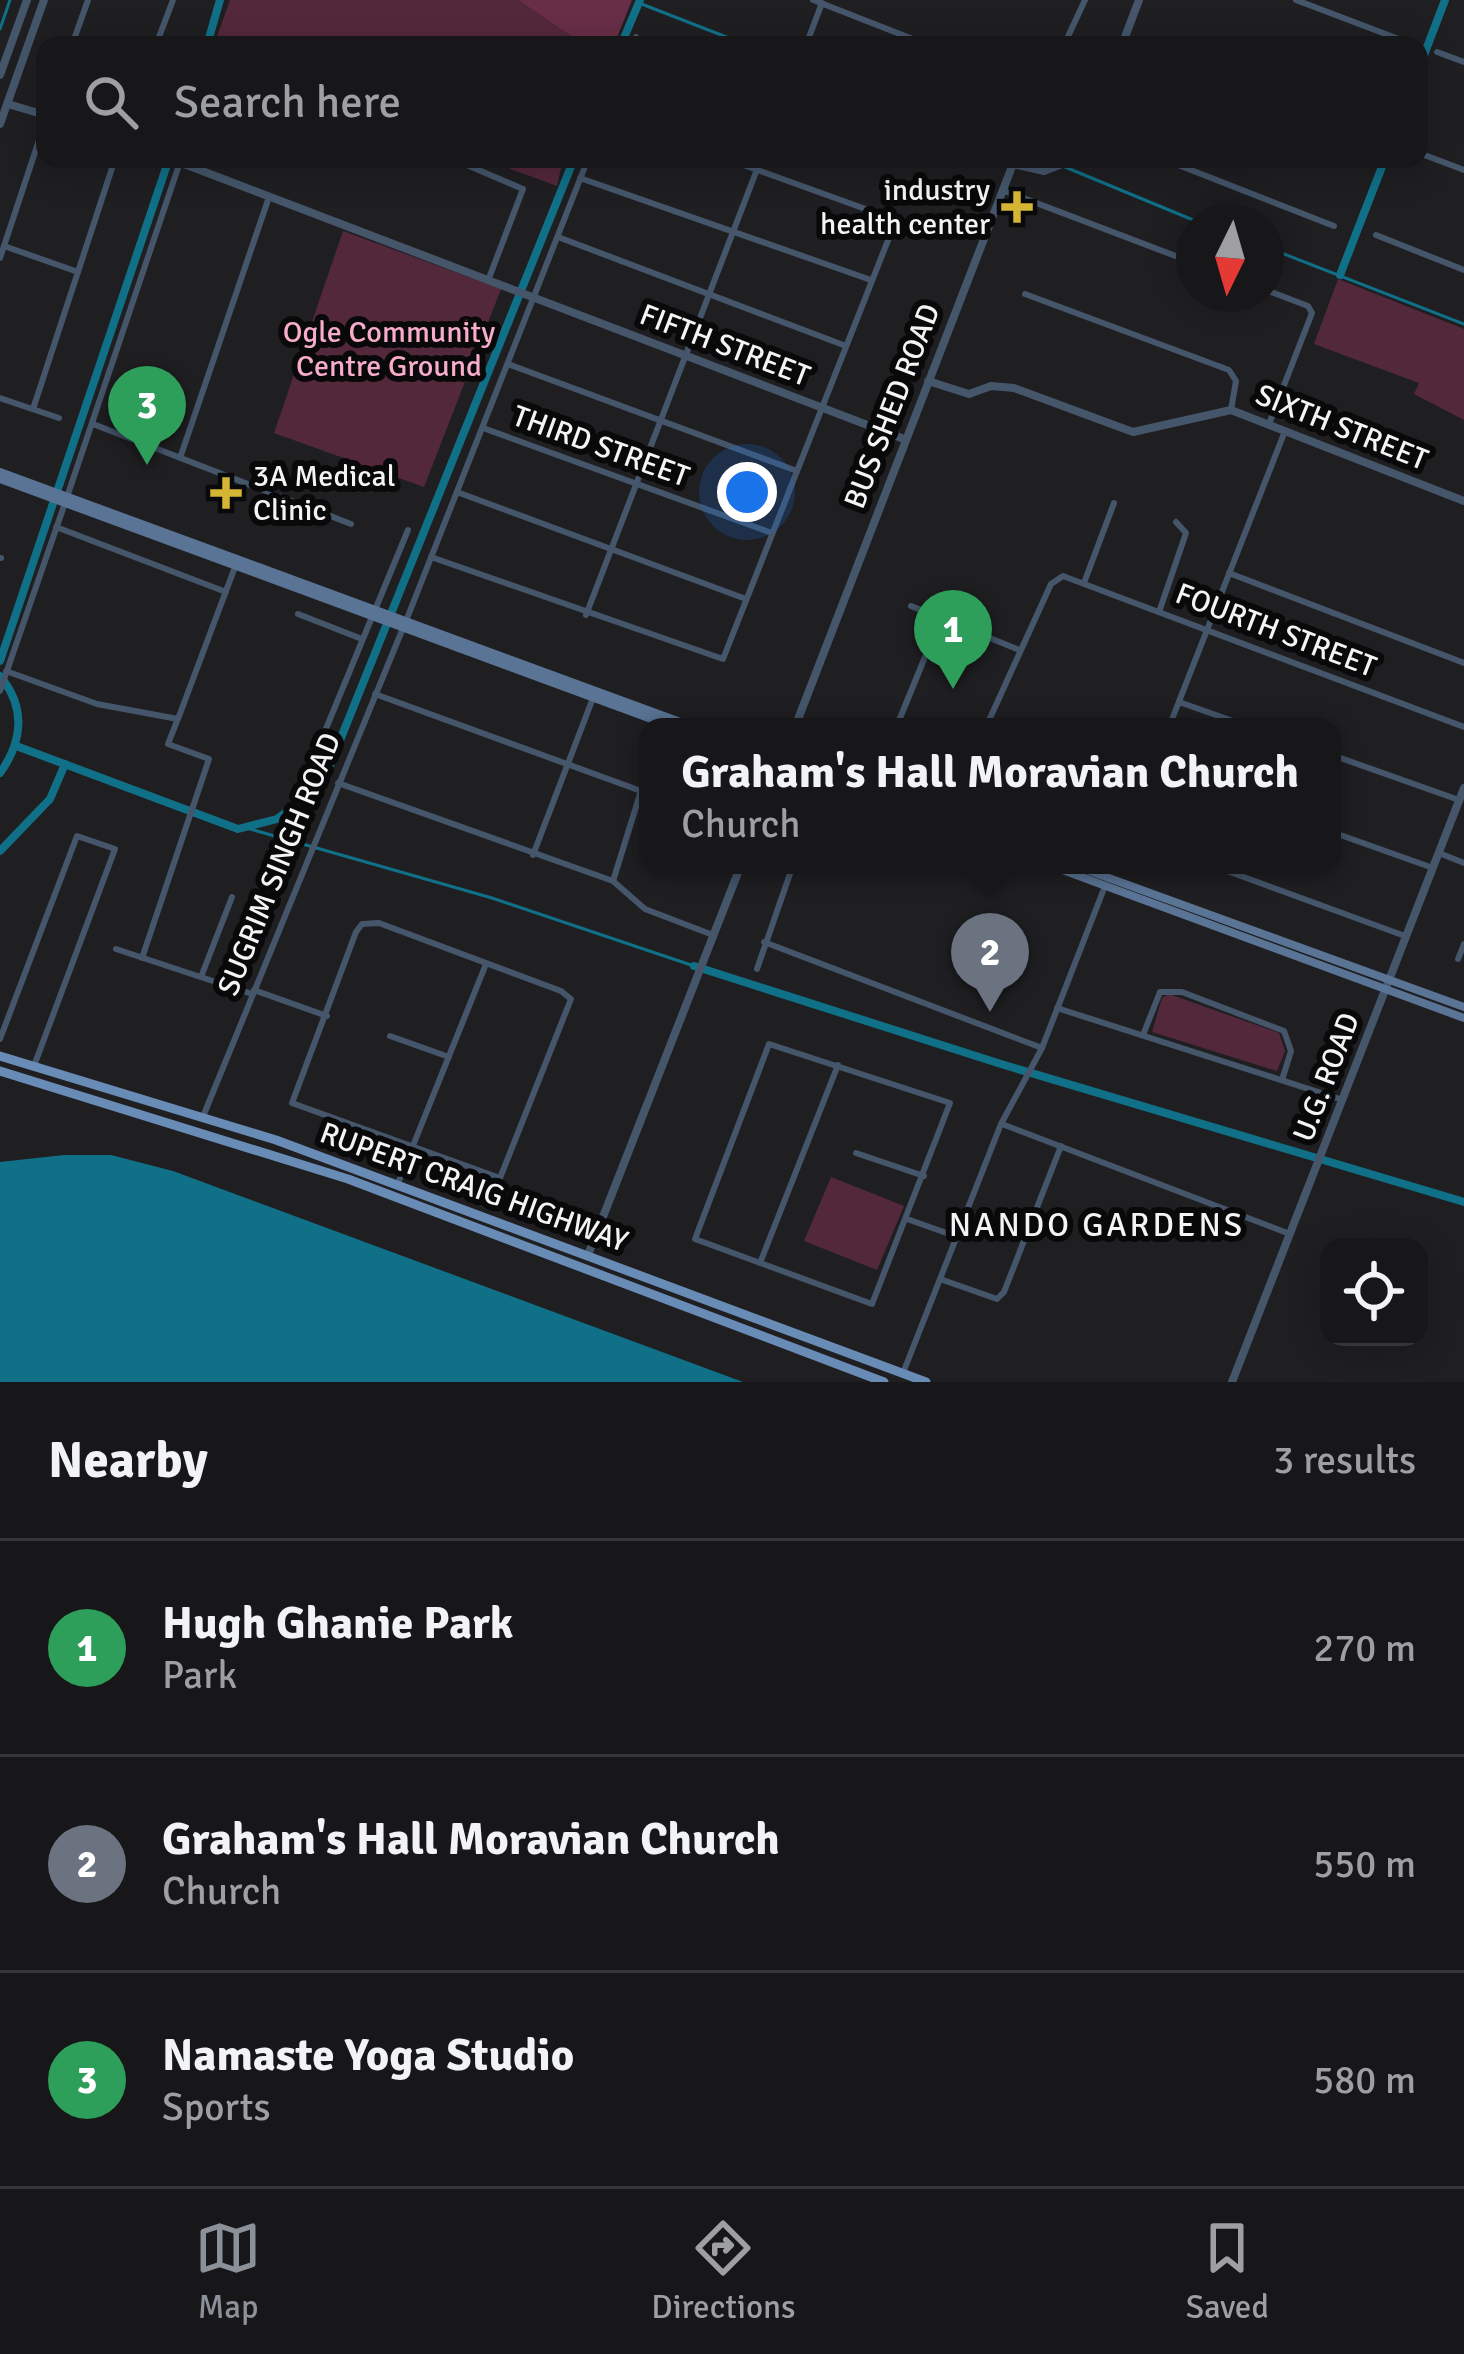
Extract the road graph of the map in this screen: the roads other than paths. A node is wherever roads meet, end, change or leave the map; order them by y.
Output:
1 (27, 0) edge
2 (44, 0) edge
3 (88, 0) edge
4 (173, 0) edge
5 (813, 0) edge
6 (1085, 0) edge
7 (1139, 0) edge
8 (1296, 0) edge
9 (823, 2) edge
10 (75, 36) edge
11 (159, 36) edge
12 (810, 36) edge
13 (906, 36) edge
14 (1068, 36) edge
15 (1125, 36) edge
16 (1391, 36) edge
17 (1437, 52) dead end
18 (1464, 62) edge
19 (0, 74) edge
20 (8, 104) junction
21 (36, 115) edge
22 (0, 124) edge
23 (36, 147) edge
24 (1428, 157) edge
25 (113, 168) edge
26 (174, 168) edge
27 (197, 168) edge
28 (474, 168) edge
29 (584, 168) edge
30 (752, 168) edge
31 (1011, 168) edge
32 (1186, 168) edge
33 (757, 170) junction
34 (1464, 170) edge
35 (580, 178) junction
36 (1002, 190) junction
37 (269, 197) junction
38 (1334, 226) dead end
39 (732, 232) junction
40 (1376, 235) dead end
41 (557, 236) junction
42 (4, 246) junction
43 (1176, 255) edge
44 (0, 258) edge
45 (1464, 270) edge
46 (78, 272) junction
47 (489, 278) junction
48 (871, 280) junction
49 (708, 293) junction
50 (1025, 294) dead end
51 (530, 296) junction
52 (1284, 297) edge
53 (846, 346) junction
54 (684, 355) junction
55 (507, 364) junction
56 (928, 381) junction
57 (0, 398) edge
58 (822, 408) junction
59 (33, 409) junction
60 (1231, 410) junction
61 (59, 418) dead end
62 (659, 420) junction
63 (93, 424) junction
64 (1269, 424) junction
65 (482, 428) junction
66 (1285, 431) junction
67 (904, 439) junction
68 (180, 458) junction
69 (797, 471) junction
70 (0, 475) edge
71 (635, 484) junction
72 (456, 492) junction
73 (59, 497) junction
74 (1114, 502) dead end
75 (1464, 502) edge
76 (1176, 522) dead end
77 (351, 524) dead end
78 (56, 527) junction
79 (408, 530) dead end
80 (772, 533) junction
81 (611, 549) junction
82 (431, 557) junction
83 (235, 567) junction
84 (1229, 574) junction
85 (1084, 583) junction
86 (226, 592) junction
87 (746, 599) junction
88 (911, 606) dead end
89 (1159, 611) junction
90 (298, 614) dead end
91 (375, 614) junction
92 (586, 615) junction
93 (941, 619) junction
94 (403, 624) junction
95 (1207, 630) junction
96 (363, 639) junction
97 (1017, 650) junction
98 (1464, 663) edge
99 (7, 671) junction
100 (0, 690) edge
101 (375, 694) junction
102 (593, 698) junction
103 (1179, 702) junction
104 (648, 718) edge
105 (669, 718) edge
106 (798, 718) edge
107 (900, 718) edge
108 (990, 718) edge
109 (1173, 718) edge
110 (1224, 718) edge
111 (178, 719) junction
112 (1464, 728) edge
113 (1341, 758) edge
114 (568, 764) junction
115 (309, 770) dead end
116 (338, 783) junction
117 (1464, 788) edge
118 (639, 792) edge
119 (1460, 800) junction
120 (639, 802) edge
121 (1341, 835) edge
122 (1439, 853) junction
123 (533, 854) junction
124 (1464, 863) edge
125 (1433, 868) junction
126 (737, 874) edge
127 (790, 874) edge
128 (1079, 874) edge
129 (1090, 874) edge
130 (1109, 874) edge
131 (1236, 874) edge
132 (613, 881) junction
133 (1106, 882) junction
134 (232, 897) dead end
135 (713, 935) junction
136 (1407, 936) junction
137 (764, 942) junction
138 (1464, 944) edge
139 (116, 949) dead end
140 (142, 958) junction
141 (1458, 959) dead end
142 (486, 964) junction
143 (757, 969) dead end
144 (201, 977) junction
145 (1387, 984) junction
146 (253, 992) junction
147 (1464, 1006) edge
148 (1057, 1009) junction
149 (327, 1016) junction
150 (1464, 1018) edge
151 (390, 1036) dead end
152 (1142, 1036) junction
153 (0, 1040) edge
154 (1042, 1048) junction
155 (0, 1056) edge
156 (449, 1057) junction
157 (838, 1065) junction
158 (33, 1068) junction
159 (0, 1071) edge
160 (1282, 1080) junction
161 (1343, 1100) junction
162 (202, 1119) junction
163 (1000, 1124) junction
164 (1061, 1146) junction
165 (412, 1149) junction
166 (856, 1153) dead end
167 (924, 1175) junction
168 (398, 1183) junction
169 (907, 1219) junction
170 (1290, 1234) junction
171 (956, 1236) junction
172 (588, 1256) junction
173 (760, 1263) junction
174 (940, 1279) junction
175 (903, 1373) junction
176 (884, 1382) edge
177 (926, 1382) edge
178 (1232, 1382) edge

1 - 19 street
2 - 20 street
3 - 10 street
4 - 11 street
5 - 9 street
6 - 14 street
7 - 15 street
8 - 16 street
9 - 12 street
9 - 13 street
17 - 18 street
20 - 21 street
20 - 22 street
23 - 42 street
24 - 34 street
25 - 46 street
26 - 63 street
27 - 37 street, FIFTH STREET
28 - 47 street
29 - 35 street, SUGRIM SINGH ROAD
30 - 33 street
31 - 36 street, BUS SHED ROAD
32 - 38 street
33 - 39 street
33 - 48 street
35 - 39 street
35 - 41 street, SUGRIM SINGH ROAD
36 - 43 street
36 - 56 street, BUS SHED ROAD
37 - 47 street, FIFTH STREET
37 - 68 street
39 - 48 street
39 - 49 street
40 - 45 street
41 - 49 street
41 - 51 street, SUGRIM SINGH ROAD
42 - 44 street
42 - 46 street
46 - 59 street
47 - 51 street, FIFTH STREET
48 - 53 street
49 - 53 street
49 - 54 street
50 - 60 street
51 - 54 street, FIFTH STREET
51 - 55 street, SUGRIM SINGH ROAD
52 - 64 street
53 - 58 street
54 - 58 street, FIFTH STREET
54 - 62 street
55 - 62 street
55 - 65 street, SUGRIM SINGH ROAD
56 - 60 street, SIXTH STREET
56 - 67 street, BUS SHED ROAD
57 - 59 street
58 - 67 street, FIFTH STREET
58 - 69 street
59 - 61 street
60 - 64 street, SIXTH STREET
62 - 69 street
62 - 71 street
63 - 68 street
63 - 73 street
64 - 66 street, SIXTH STREET
65 - 71 street, THIRD STREET
65 - 72 street, SUGRIM SINGH ROAD
66 - 75 street, SIXTH STREET
66 - 84 street
67 - 106 street, BUS SHED ROAD
68 - 77 street
69 - 80 street
70 - 73 main road
71 - 80 street, THIRD STREET
71 - 81 street
72 - 81 street
72 - 82 street, SUGRIM SINGH ROAD
73 - 78 street
73 - 83 main road
73 - 91 main road
74 - 85 street
76 - 89 street
78 - 86 street
78 - 99 street
79 - 91 street
80 - 87 street
81 - 87 street
81 - 92 street
82 - 92 street
82 - 94 street, SUGRIM SINGH ROAD
83 - 86 street
83 - 91 main road
84 - 95 street
84 - 98 street
85 - 89 street, FOURTH STREET
85 - 97 street, FOURTH STREET
86 - 111 street
87 - 92 street
88 - 93 street
89 - 95 street, FOURTH STREET
90 - 96 street
91 - 94 main road
91 - 96 street
93 - 97 street
93 - 107 street
94 - 101 street, SUGRIM SINGH ROAD
94 - 102 main road
94 - 105 main road
95 - 103 street
95 - 112 street, FOURTH STREET
96 - 115 street
97 - 108 street
99 - 100 street
99 - 111 street
101 - 114 street
101 - 116 street, SUGRIM SINGH ROAD
102 - 104 main road
102 - 114 street
103 - 109 street
103 - 110 street
111 - 140 street
113 - 119 street
114 - 118 street
114 - 123 street
116 - 123 street
116 - 146 street, SUGRIM SINGH ROAD
117 - 119 street, U.G. ROAD
119 - 122 street, U.G. ROAD
120 - 132 street
121 - 125 street
122 - 124 street
122 - 125 street, U.G. ROAD
123 - 132 street
125 - 136 street, U.G. ROAD
126 - 135 street
127 - 137 street
128 - 133 main road
129 - 133 main road
130 - 133 street
131 - 136 street
132 - 135 street
133 - 145 main road
133 - 148 street
134 - 144 street
135 - 172 street
136 - 145 street, U.G. ROAD
137 - 143 street
137 - 154 street
138 - 141 street
139 - 140 street
140 - 144 street
142 - 149 street
142 - 156 street
142 - 165 street
144 - 146 street
145 - 147 main road
145 - 150 main road
145 - 161 street, U.G. ROAD
146 - 149 street
146 - 162 street, SUGRIM SINGH ROAD
148 - 152 street
148 - 154 street
149 - 165 street
151 - 156 street
152 - 160 street
152 - 160 street
153 - 158 street
154 - 163 street
155 - 158 main road, RUPERT CRAIG HIGHWAY
156 - 165 street
157 - 167 street
157 - 173 street
157 - 173 street
158 - 162 main road, RUPERT CRAIG HIGHWAY
159 - 176 main road, RUPERT CRAIG HIGHWAY
160 - 161 street
161 - 170 street, U.G. ROAD
162 - 168 main road, RUPERT CRAIG HIGHWAY
163 - 164 street
163 - 171 street
164 - 170 street
164 - 174 street
165 - 168 street
166 - 167 street
167 - 169 street
168 - 172 main road, RUPERT CRAIG HIGHWAY
169 - 171 street
169 - 173 street
170 - 178 street, U.G. ROAD
171 - 174 street
172 - 175 main road, RUPERT CRAIG HIGHWAY
174 - 175 street
175 - 177 main road, RUPERT CRAIG HIGHWAY

